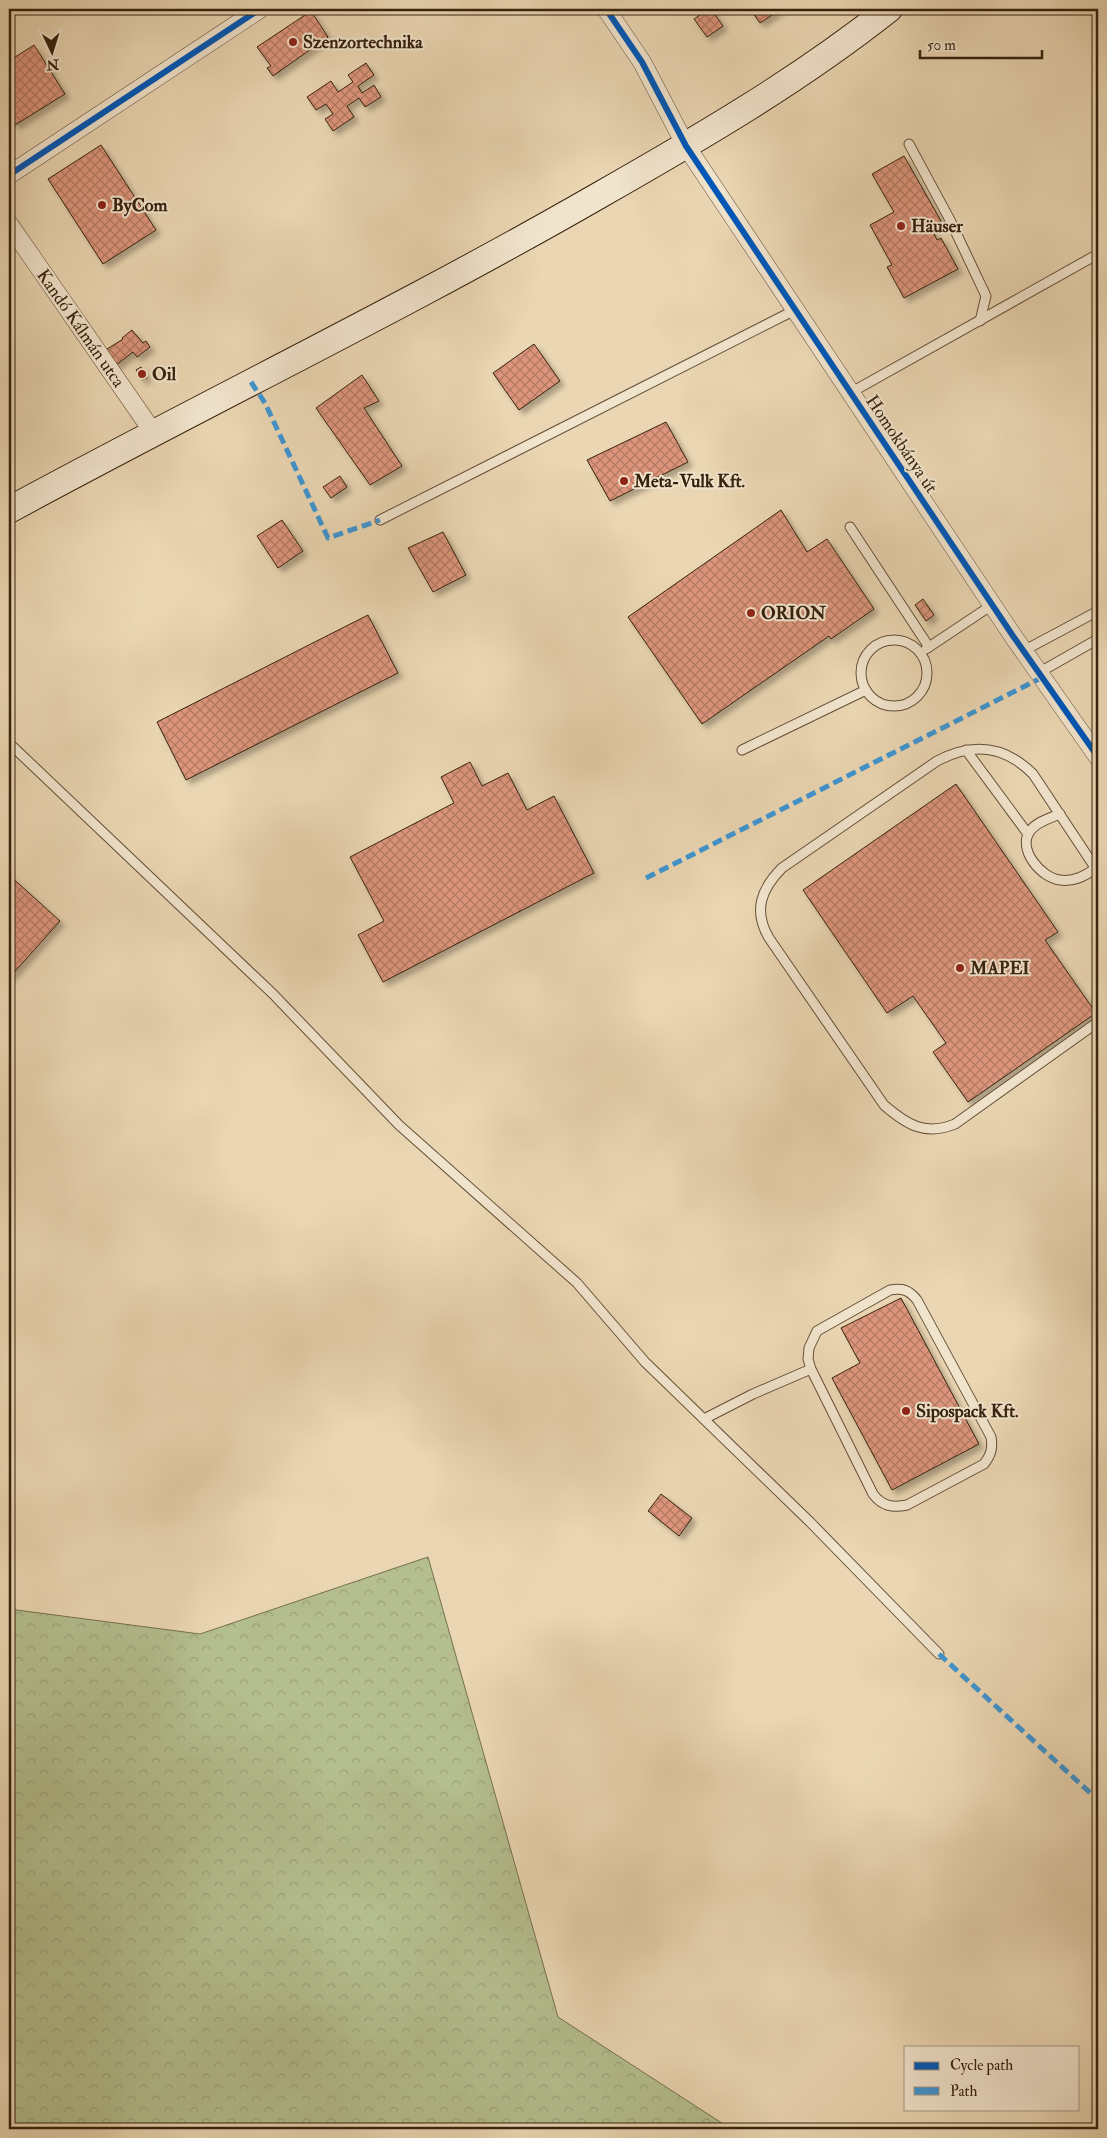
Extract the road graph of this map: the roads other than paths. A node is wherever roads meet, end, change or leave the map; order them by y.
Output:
1 (260, 9) edge
2 (606, 9) edge
3 (889, 9) edge
4 (909, 144) dead end
5 (686, 146) junction
6 (9, 175) edge
7 (9, 224) edge
8 (1098, 254) edge
9 (795, 310) junction
10 (980, 321) junction
11 (850, 393) junction
12 (154, 432) junction
13 (9, 510) edge
14 (380, 520) dead end
15 (850, 527) dead end
16 (992, 605) junction
17 (1098, 611) edge
18 (1098, 639) edge
19 (929, 647) junction
20 (1024, 651) junction
21 (920, 653) junction
22 (1040, 672) junction
23 (866, 690) junction
24 (9, 743) edge
25 (742, 750) dead end
26 (966, 750) junction
27 (1098, 757) edge
28 (1060, 814) junction
29 (1028, 834) junction
30 (1097, 870) edge
31 (1098, 1022) edge
32 (811, 1369) junction
33 (704, 1419) junction
34 (939, 1654) dead end

1 - 6 street
2 - 5 street, Homokbánya út
3 - 5 main road
4 - 10 lane
5 - 9 street, Homokbánya út
5 - 12 main road
7 - 12 street, Kandó Kálmán utca
8 - 10 lane
9 - 11 street, Homokbánya út
9 - 14 lane
10 - 11 lane
11 - 16 street, Homokbánya út
12 - 13 main road
15 - 19 lane
16 - 19 lane
16 - 20 street, Homokbánya út
17 - 20 lane
18 - 22 lane
19 - 21 lane
20 - 22 street, Homokbánya út
21 - 23 lane
21 - 23 lane
22 - 27 street, Homokbánya út
23 - 25 lane
24 - 33 lane
26 - 28 lane
26 - 29 lane
26 - 31 lane
28 - 29 lane
28 - 30 lane
29 - 30 lane
32 - 32 lane
32 - 33 lane
33 - 34 lane

